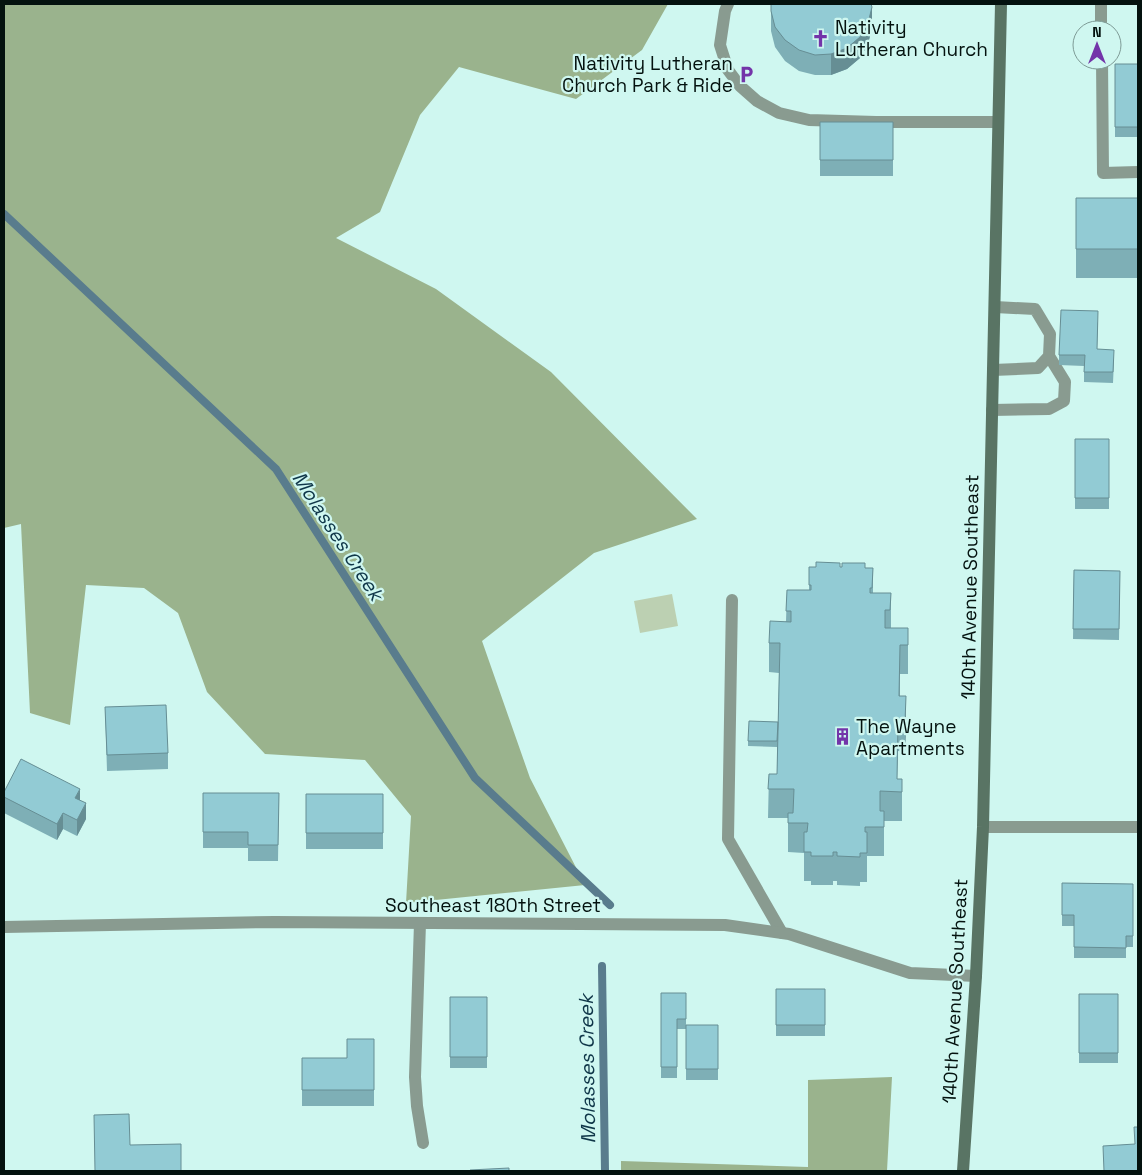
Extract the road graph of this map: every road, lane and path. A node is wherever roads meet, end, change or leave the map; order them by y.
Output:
1 (728, 4) edge
2 (1001, 4) edge
3 (1101, 4) edge
4 (1101, 20) edge
5 (1102, 70) edge
6 (998, 122) junction
7 (1138, 172) edge
8 (995, 306) junction
9 (1049, 356) junction
10 (993, 370) junction
11 (992, 410) junction
12 (732, 600) dead end
13 (983, 828) junction
14 (1138, 828) edge
15 (420, 923) junction
16 (4, 927) edge
17 (782, 933) junction
18 (976, 976) junction
19 (423, 1143) dead end
20 (963, 1171) edge

1 - 6 street
2 - 6 main road, 140th Avenue Southeast
3 - 4 street
5 - 7 street
6 - 8 main road, 140th Avenue Southeast
8 - 9 street
8 - 10 main road, 140th Avenue Southeast
9 - 10 street
9 - 11 street
10 - 11 main road, 140th Avenue Southeast
11 - 13 main road, 140th Avenue Southeast
12 - 17 street
13 - 14 street
13 - 18 main road, 140th Avenue Southeast
15 - 16 street, Southeast 180th Street
15 - 17 street, Southeast 180th Street
15 - 19 street
17 - 18 street, Southeast 180th Street
18 - 20 main road, 140th Avenue Southeast

